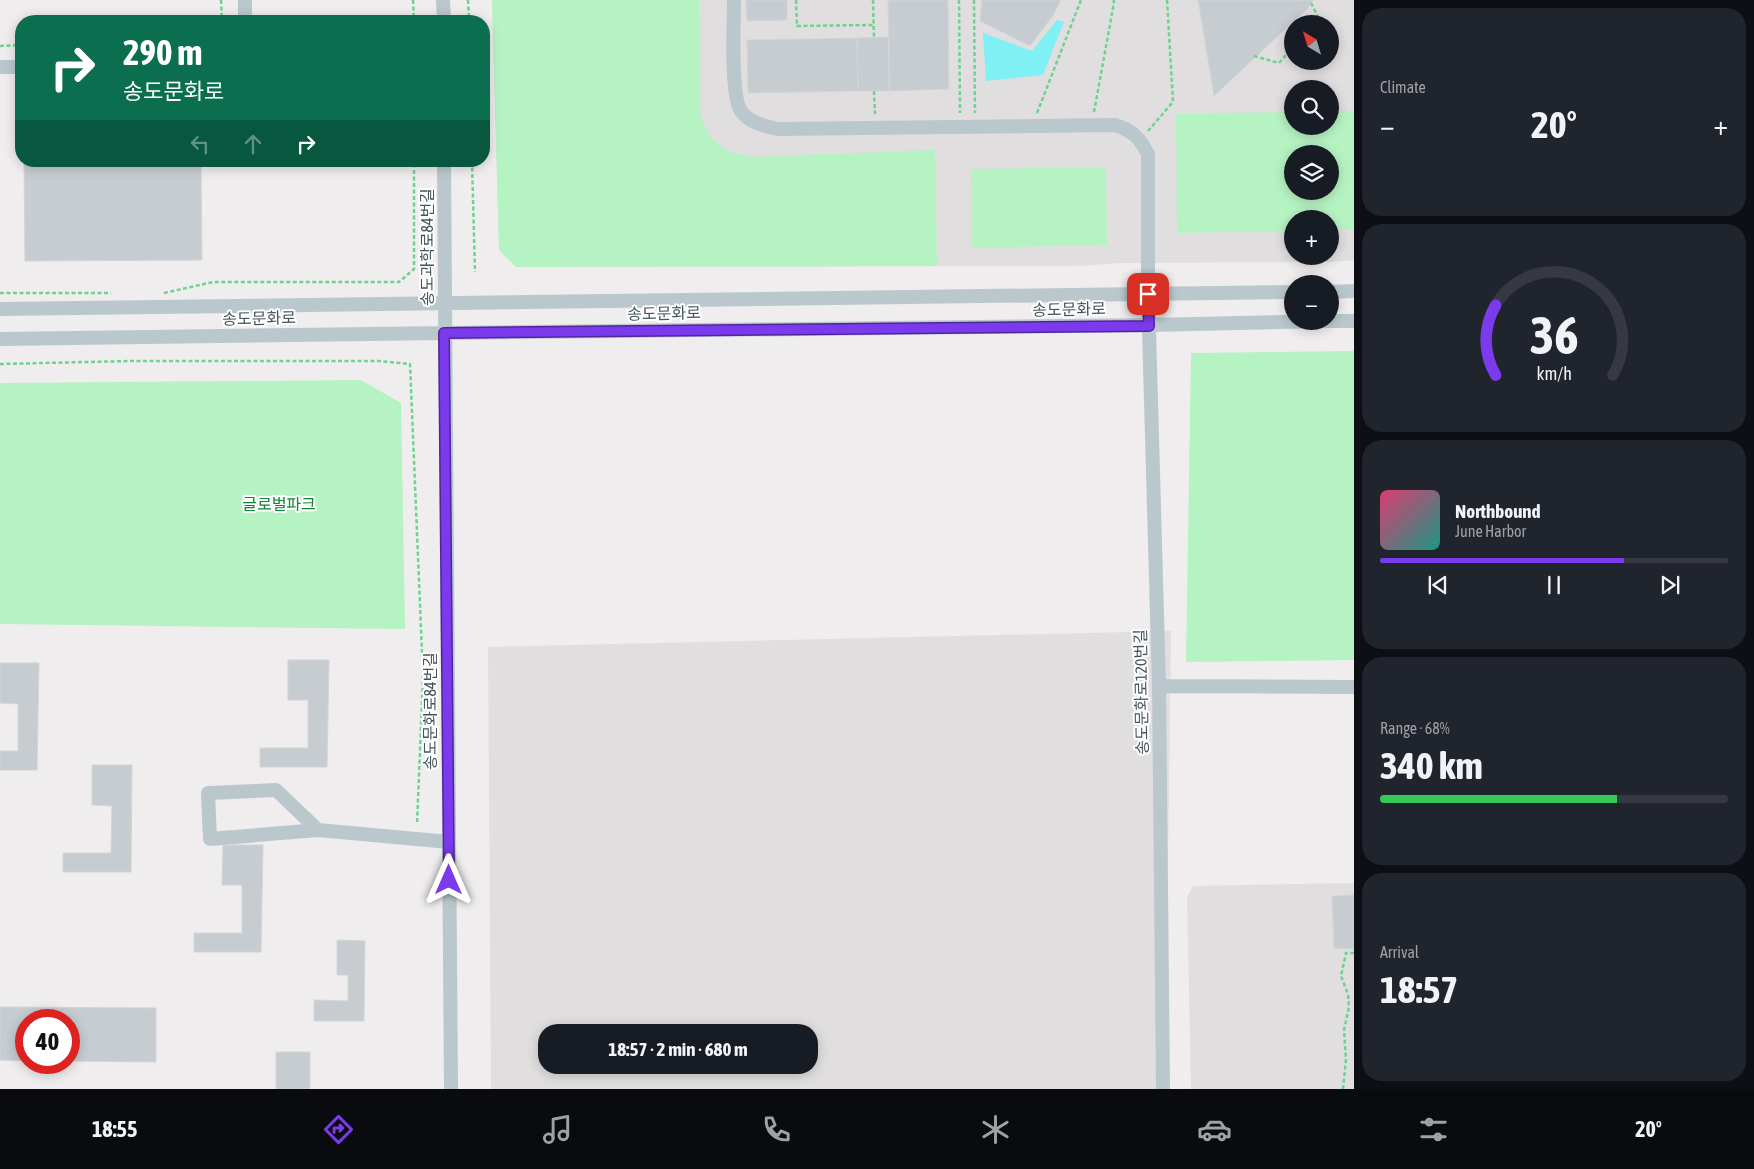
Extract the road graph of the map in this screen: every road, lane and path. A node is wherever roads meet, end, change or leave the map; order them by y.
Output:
1 (221, 0) edge
2 (245, 0) edge
3 (413, 0) edge
4 (443, 0) edge
5 (468, 0) edge
6 (734, 0) edge
7 (796, 0) edge
8 (873, 0) edge
9 (959, 0) edge
10 (974, 0) edge
11 (1081, 0) edge
12 (1114, 0) edge
13 (1166, 0) edge
14 (1311, 3) dead end
15 (222, 15) edge
16 (245, 15) edge
17 (414, 15) edge
18 (444, 15) edge
19 (469, 15) edge
20 (1317, 15) edge
21 (874, 25) junction
22 (874, 37) dead end
23 (15, 45) edge
24 (0, 46) edge
25 (1254, 56) dead end
26 (1284, 57) edge
27 (15, 67) edge
28 (0, 68) edge
29 (874, 91) dead end
30 (1097, 97) dead end
31 (875, 110) dead end
32 (1032, 126) junction
33 (960, 127) junction
34 (975, 127) junction
35 (1140, 140) junction
36 (414, 167) edge
37 (444, 167) edge
38 (472, 167) edge
39 (475, 272) dead end
40 (1284, 292) edge
41 (1339, 292) edge
42 (1354, 292) edge
43 (0, 293) edge
44 (114, 293) dead end
45 (162, 293) dead end
46 (1148, 294) junction
47 (445, 304) junction
48 (0, 309) edge
49 (1339, 321) edge
50 (1354, 321) edge
51 (1284, 322) edge
52 (1149, 326) junction
53 (444, 333) junction
54 (0, 340) edge
55 (0, 364) edge
56 (1159, 686) junction
57 (1354, 687) edge
58 (418, 824) dead end
59 (318, 830) junction
60 (449, 842) junction
61 (1354, 953) edge
62 (451, 1089) edge
63 (1163, 1089) edge
64 (1343, 1089) edge

1 - 15 path
2 - 16 street
3 - 17 path
4 - 18 street
5 - 19 path
6 - 33 street
7 - 21 path
8 - 21 path
9 - 33 path
10 - 34 path
11 - 32 path
12 - 30 path
13 - 35 path
14 - 20 path
21 - 22 path
23 - 24 path
25 - 26 path
27 - 28 street
29 - 31 path
32 - 34 street
32 - 35 street
33 - 34 street
35 - 46 street, 송도문화로120번길
36 - 45 path
37 - 47 street, 송도과학로84번길
38 - 39 path
40 - 46 street, 송도문화로
41 - 42 street
43 - 44 path
46 - 47 street, 송도문화로
46 - 52 street, 송도문화로120번길
47 - 48 street, 송도문화로
47 - 53 street, 송도과학로84번길
49 - 50 street, 송도문화로
51 - 52 street, 송도문화로
52 - 53 street, 송도문화로
52 - 56 street, 송도문화로120번길
53 - 54 street, 송도문화로
53 - 60 street, 송도문화로84번길
55 - 58 path
56 - 57 street
56 - 63 street, 송도문화로120번길
59 - 59 street
59 - 60 street
60 - 62 street, 송도문화로84번길
61 - 64 path

